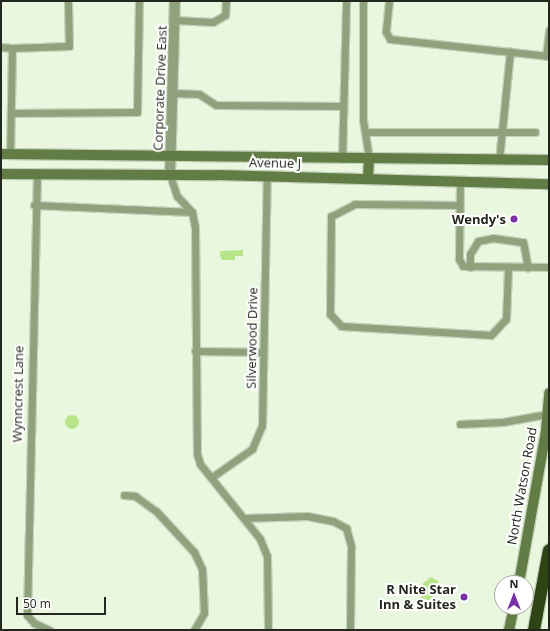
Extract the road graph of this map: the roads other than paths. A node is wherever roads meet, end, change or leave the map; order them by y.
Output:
1 (68, 1) edge
2 (139, 1) edge
3 (175, 1) edge
4 (226, 1) edge
5 (346, 1) edge
6 (363, 1) edge
7 (390, 1) edge
8 (175, 20) junction
9 (549, 30) edge
10 (1, 47) edge
11 (12, 48) junction
12 (510, 52) junction
13 (548, 56) edge
14 (173, 93) junction
15 (344, 106) junction
16 (11, 113) junction
17 (367, 132) junction
18 (535, 132) dead end
19 (500, 133) junction
20 (6, 154) edge
21 (171, 155) junction
22 (342, 158) junction
23 (369, 159) junction
24 (500, 160) junction
25 (549, 160) edge
26 (1, 174) edge
27 (37, 175) junction
28 (170, 175) junction
29 (267, 176) junction
30 (368, 178) junction
31 (460, 183) junction
32 (549, 184) edge
33 (459, 205) junction
34 (34, 206) junction
35 (192, 212) junction
36 (470, 267) junction
37 (549, 267) edge
38 (528, 268) junction
39 (508, 269) junction
40 (195, 351) junction
41 (264, 352) junction
42 (549, 393) edge
43 (547, 414) junction
44 (460, 424) dead end
45 (212, 477) junction
46 (124, 495) dead end
47 (245, 518) junction
48 (549, 550) edge
49 (520, 575) edge
50 (512, 615) edge
51 (49, 630) edge
52 (194, 630) edge
53 (268, 630) edge
54 (350, 630) edge
55 (509, 630) edge
56 (534, 630) edge

1 - 11 lane
2 - 16 lane
3 - 8 street, Corporate Drive East
4 - 8 lane
5 - 15 lane
6 - 17 lane
7 - 12 lane
8 - 14 street, Corporate Drive East
9 - 13 lane
10 - 11 lane
11 - 16 lane
12 - 13 lane
12 - 19 lane
14 - 15 lane
14 - 21 street, Corporate Drive East
15 - 22 lane
16 - 20 lane
17 - 19 lane
17 - 23 lane
18 - 19 lane
19 - 24 lane
20 - 21 street, Avenue J
21 - 22 street, Avenue J
21 - 28 street, Corporate Drive East
22 - 23 street, Avenue J
23 - 24 street, Avenue J
23 - 30 street
24 - 25 street, Avenue J
26 - 27 street, Avenue J
27 - 28 street, Avenue J
27 - 34 lane, Wynncrest Lane
28 - 29 street, Avenue J
28 - 35 lane
29 - 30 street, Avenue J
29 - 41 lane, Silverwood Drive
30 - 31 street, Avenue J
31 - 32 street, Avenue J
31 - 33 lane
33 - 36 lane
33 - 39 lane
34 - 35 lane
34 - 51 lane, Wynncrest Lane
35 - 40 lane
36 - 38 lane
36 - 39 lane
37 - 38 lane
38 - 39 lane
40 - 41 lane
40 - 45 lane
41 - 45 lane, Silverwood Drive
42 - 43 street, North Watson Road
43 - 44 lane
43 - 49 street, North Watson Road
45 - 47 lane
46 - 52 lane
47 - 53 lane
47 - 54 lane
48 - 56 highway
50 - 55 street

